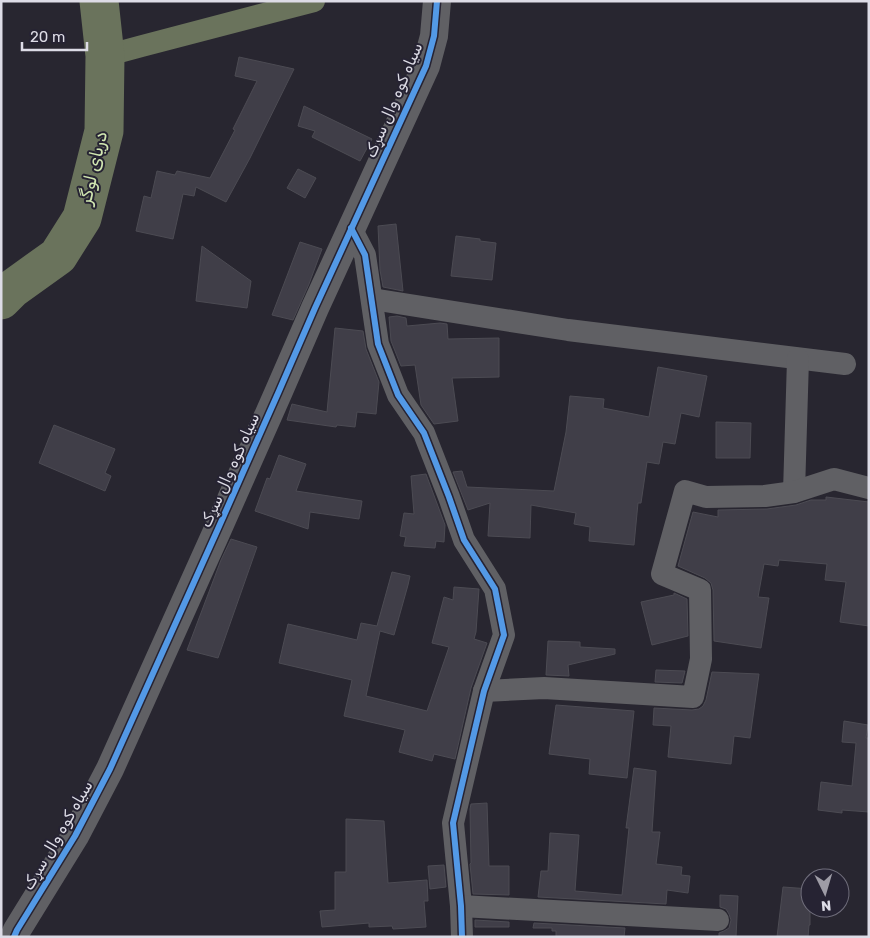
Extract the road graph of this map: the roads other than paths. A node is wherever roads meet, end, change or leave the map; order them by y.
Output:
1 (437, 1) edge
2 (351, 228) junction
3 (372, 300) junction
4 (798, 359) junction
5 (845, 364) dead end
6 (869, 488) edge
7 (794, 492) junction
8 (484, 691) junction
9 (461, 906) junction
10 (718, 920) dead end
11 (14, 937) edge
12 (462, 937) edge

1 - 2 street, سیاه کوه وال سړک
2 - 3 street
2 - 11 street, سیاه کوه وال سړک
3 - 4 street
3 - 8 street
4 - 5 street
4 - 7 street
6 - 7 street
7 - 8 street
8 - 9 street
9 - 10 street
9 - 12 street

